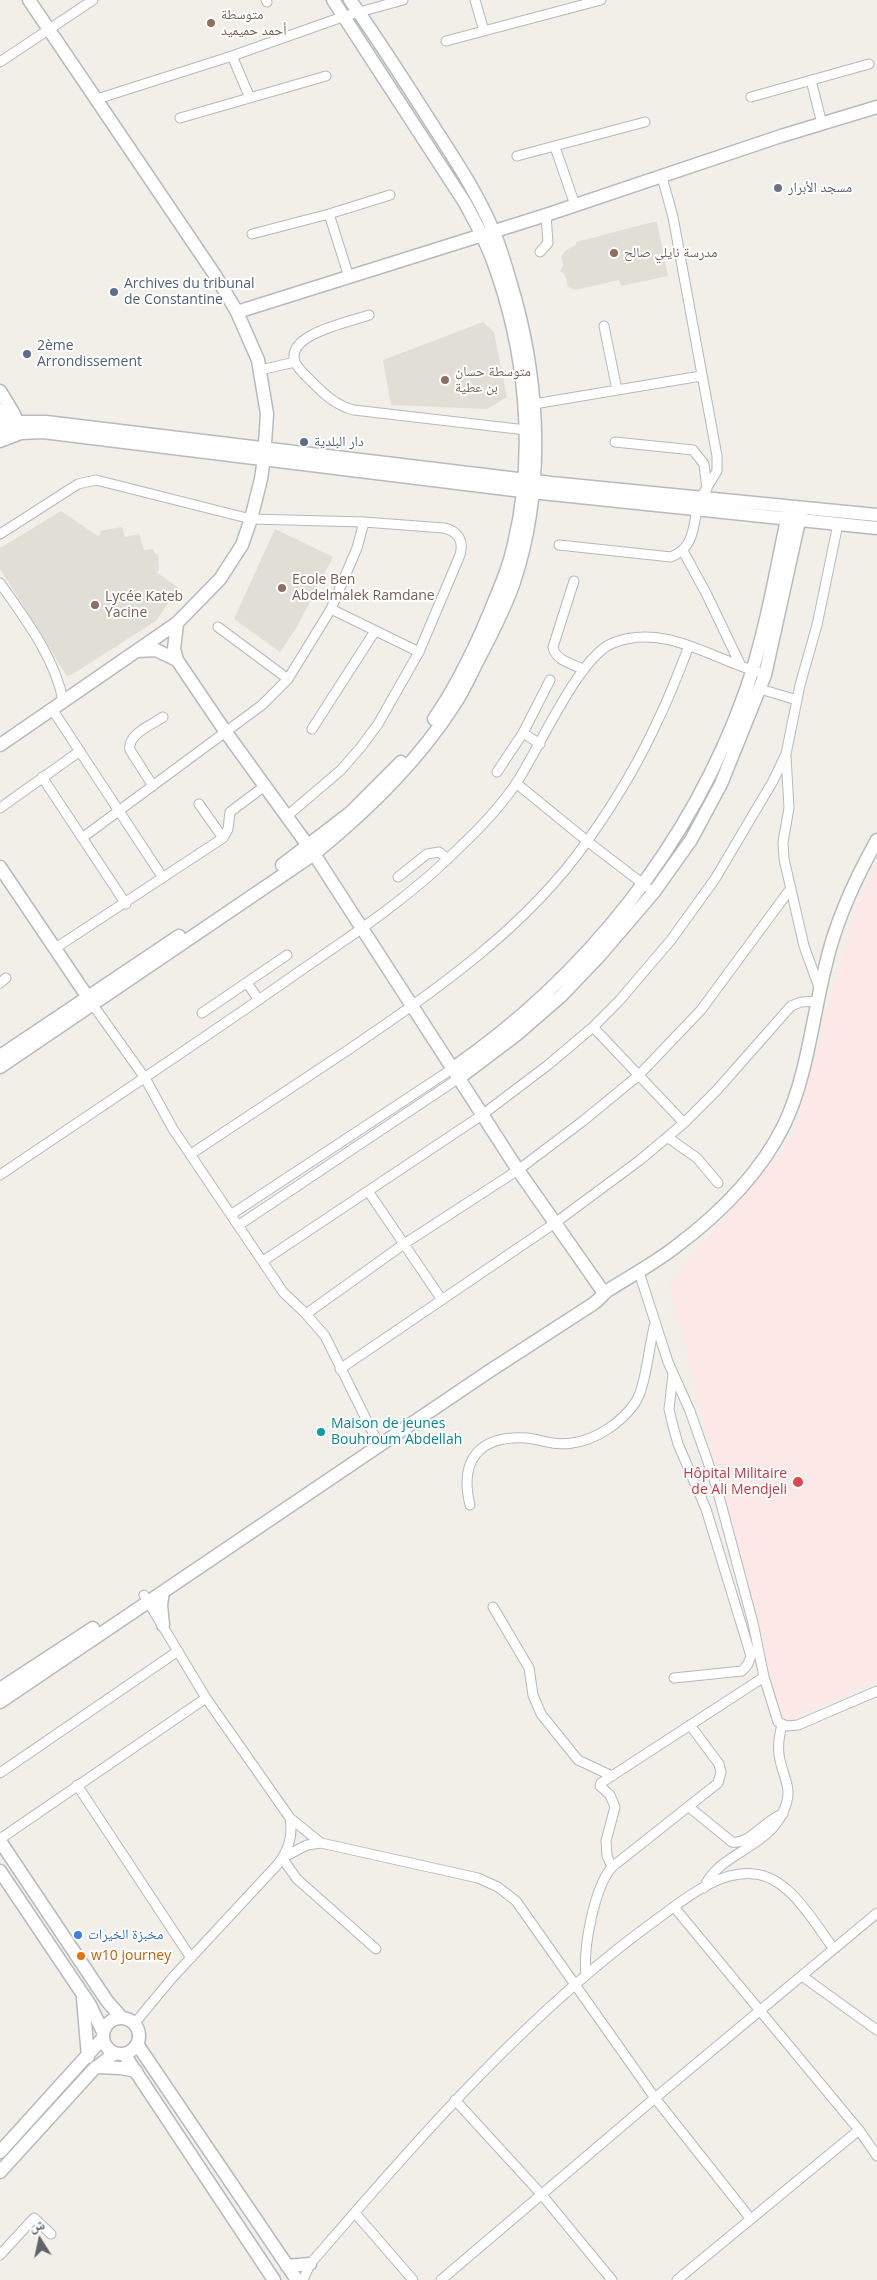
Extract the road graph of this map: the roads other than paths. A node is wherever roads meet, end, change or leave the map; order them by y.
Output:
1 (29, 0) edge
2 (93, 0) edge
3 (333, 0) edge
4 (350, 0) edge
5 (403, 0) edge
6 (475, 0) edge
7 (601, 0) edge
8 (360, 13) junction
9 (345, 16) junction
10 (49, 29) junction
11 (484, 31) junction
12 (446, 41) dead end
13 (232, 56) junction
14 (0, 62) edge
15 (869, 64) dead end
16 (326, 76) dead end
17 (811, 80) junction
18 (751, 97) dead end
19 (250, 98) junction
20 (97, 99) junction
21 (877, 107) edge
22 (180, 118) dead end
23 (645, 122) dead end
24 (822, 124) junction
25 (555, 146) junction
26 (517, 156) dead end
27 (662, 177) junction
28 (390, 195) dead end
29 (575, 205) junction
30 (329, 214) junction
31 (546, 215) junction
32 (488, 233) junction
33 (252, 234) dead end
34 (540, 252) dead end
35 (349, 277) junction
36 (237, 312) junction
37 (369, 315) dead end
38 (604, 326) dead end
39 (295, 362) junction
40 (260, 370) junction
41 (701, 376) junction
42 (617, 390) junction
43 (0, 391) edge
44 (534, 404) junction
45 (2, 408) edge
46 (36, 422) junction
47 (8, 430) edge
48 (526, 430) junction
49 (615, 442) dead end
50 (265, 453) junction
51 (528, 486) junction
52 (702, 498) junction
53 (795, 512) junction
54 (877, 515) edge
55 (251, 520) junction
56 (364, 522) junction
57 (838, 524) junction
58 (877, 528) edge
59 (0, 534) edge
60 (560, 545) dead end
61 (683, 551) junction
62 (574, 581) dead end
63 (0, 583) edge
64 (331, 609) junction
65 (177, 623) junction
66 (218, 627) dead end
67 (375, 630) junction
68 (688, 646) junction
69 (136, 651) junction
70 (419, 652) junction
71 (177, 660) junction
72 (583, 669) junction
73 (747, 669) junction
74 (765, 675) junction
75 (288, 679) junction
76 (550, 680) dead end
77 (760, 689) junction
78 (63, 700) junction
79 (797, 700) junction
80 (52, 710) junction
81 (163, 717) dead end
82 (312, 729) dead end
83 (225, 731) junction
84 (523, 733) junction
85 (540, 744) junction
86 (0, 745) edge
87 (80, 751) junction
88 (786, 754) junction
89 (497, 772) dead end
90 (42, 777) junction
91 (516, 783) junction
92 (266, 785) junction
93 (153, 786) junction
94 (199, 804) dead end
95 (0, 808) edge
96 (120, 810) junction
97 (287, 816) junction
98 (82, 838) junction
99 (223, 838) junction
100 (877, 840) edge
101 (587, 841) junction
102 (311, 850) junction
103 (448, 859) junction
104 (0, 867) edge
105 (164, 878) junction
106 (398, 878) dead end
107 (649, 888) junction
108 (791, 888) junction
109 (126, 904) junction
110 (363, 928) junction
111 (54, 949) junction
112 (287, 956) dead end
113 (247, 983) junction
114 (819, 996) junction
115 (260, 1000) junction
116 (90, 1001) junction
117 (413, 1006) junction
118 (202, 1013) dead end
119 (593, 1027) junction
120 (0, 1056) edge
121 (0, 1067) edge
122 (455, 1074) junction
123 (639, 1075) junction
124 (145, 1078) junction
125 (482, 1115) junction
126 (684, 1122) junction
127 (667, 1137) junction
128 (191, 1154) junction
129 (518, 1170) junction
130 (0, 1175) edge
131 (718, 1183) dead end
132 (368, 1191) junction
133 (232, 1214) junction
134 (555, 1224) junction
135 (239, 1225) junction
136 (404, 1244) junction
137 (263, 1261) junction
138 (639, 1272) junction
139 (604, 1293) junction
140 (442, 1300) junction
141 (306, 1314) junction
142 (655, 1322) junction
143 (340, 1370) junction
144 (673, 1374) junction
145 (375, 1437) junction
146 (470, 1506) dead end
147 (163, 1592) junction
148 (147, 1598) junction
149 (493, 1607) dead end
150 (163, 1625) junction
151 (178, 1651) junction
152 (764, 1677) junction
153 (674, 1678) dead end
154 (0, 1689) edge
155 (877, 1691) edge
156 (206, 1698) junction
157 (0, 1702) edge
158 (782, 1725) junction
159 (690, 1726) junction
160 (0, 1774) edge
161 (612, 1776) junction
162 (77, 1785) junction
163 (690, 1807) junction
164 (783, 1814) junction
165 (290, 1818) junction
166 (0, 1840) edge
167 (321, 1843) junction
168 (282, 1858) junction
169 (612, 1867) junction
170 (0, 1870) edge
171 (704, 1888) junction
172 (674, 1906) junction
173 (877, 1913) edge
174 (376, 1949) dead end
175 (834, 1949) junction
176 (191, 1958) junction
177 (586, 1975) junction
178 (802, 1976) junction
179 (575, 1985) junction
180 (82, 1993) junction
181 (760, 2012) junction
182 (122, 2018) junction
183 (134, 2024) junction
184 (877, 2030) edge
185 (103, 2035) junction
186 (137, 2044) junction
187 (119, 2054) junction
188 (88, 2056) junction
189 (96, 2067) junction
190 (136, 2071) junction
191 (655, 2098) junction
192 (455, 2100) junction
193 (859, 2130) junction
194 (0, 2152) edge
195 (877, 2156) edge
196 (0, 2172) edge
197 (542, 2195) junction
198 (355, 2213) junction
199 (750, 2218) junction
200 (51, 2234) dead end
201 (0, 2255) edge
202 (310, 2264) junction
203 (287, 2266) junction
204 (274, 2280) edge
205 (297, 2280) edge
206 (303, 2280) edge
207 (413, 2280) edge
208 (441, 2280) edge
209 (612, 2280) edge
210 (677, 2280) edge

1 - 10 main road
2 - 10 street
3 - 9 main road
4 - 8 main road
5 - 8 street
6 - 11 street
7 - 11 street
8 - 9 street
8 - 32 main road
9 - 13 street
9 - 32 main road
10 - 14 street
10 - 20 main road
11 - 12 street
13 - 19 street
13 - 20 street
15 - 17 street
16 - 19 street
17 - 18 street
17 - 24 street
19 - 22 street
20 - 36 main road
21 - 24 main road
23 - 25 street
24 - 27 main road
25 - 26 street
25 - 29 street
27 - 29 main road
27 - 41 street
28 - 30 street
29 - 31 main road
30 - 33 street
30 - 35 street
31 - 32 main road
31 - 34 street
32 - 35 main road
32 - 44 main road
32 - 48 main road
35 - 36 main road
36 - 40 main road
37 - 39 street
38 - 42 street
39 - 40 street
39 - 48 street
40 - 50 main road
41 - 42 street
41 - 52 street
42 - 44 street
43 - 45 main road
44 - 51 main road
45 - 46 main road
45 - 47 main road
45 - 47 main road
46 - 47 main road
46 - 50 main road
47 - 50 main road
48 - 51 main road
49 - 52 street
50 - 51 main road
50 - 55 main road
51 - 52 main road
51 - 102 main road
52 - 53 main road
52 - 61 street
53 - 54 main road
53 - 57 main road
53 - 73 main road
53 - 74 main road
55 - 56 street
55 - 59 street
55 - 65 main road
56 - 64 street
56 - 70 street
57 - 58 main road
57 - 79 street
60 - 61 street
61 - 73 street
62 - 72 street
63 - 78 street
64 - 67 street
64 - 75 street
65 - 69 main road
65 - 71 main road
66 - 75 street
67 - 70 street
67 - 82 street
68 - 72 street
68 - 73 street
68 - 101 street
69 - 71 main road
69 - 78 main road
70 - 97 street
71 - 83 main road
72 - 85 street
73 - 74 street
73 - 107 main road
74 - 77 main road
75 - 83 street
76 - 84 street
77 - 79 street
77 - 107 main road
78 - 80 main road
79 - 88 street
80 - 86 main road
80 - 87 street
81 - 93 street
83 - 92 main road
83 - 93 street
84 - 85 street
84 - 89 street
85 - 91 street
87 - 90 street
87 - 96 street
88 - 108 street
88 - 119 street
90 - 95 street
90 - 98 street
91 - 101 street
91 - 103 street
92 - 97 main road
92 - 99 street
93 - 96 street
94 - 99 street
96 - 98 street
96 - 105 street
97 - 102 main road
98 - 109 street
99 - 105 street
100 - 114 main road
101 - 107 street
101 - 117 street
102 - 110 main road
102 - 116 main road
103 - 106 street
103 - 110 street
104 - 111 main road
105 - 109 street
107 - 122 main road
108 - 114 street
108 - 123 street
109 - 111 street
110 - 115 street
110 - 117 main road
111 - 116 main road
112 - 113 street
113 - 115 street
113 - 118 street
114 - 126 street
114 - 138 main road
115 - 124 street
116 - 120 main road
116 - 121 main road
116 - 124 street
117 - 122 main road
117 - 128 street
119 - 123 street
119 - 125 street
122 - 125 main road
122 - 133 street
122 - 135 street
123 - 126 street
123 - 129 street
124 - 128 street
124 - 130 street
125 - 129 main road
125 - 132 street
126 - 127 street
127 - 131 street
127 - 134 street
128 - 133 street
129 - 134 main road
129 - 136 street
132 - 136 street
132 - 137 street
133 - 135 street
134 - 139 main road
134 - 140 street
135 - 137 street
136 - 140 street
136 - 141 street
137 - 141 street
138 - 139 main road
138 - 142 street
139 - 145 main road
139 - 147 main road
140 - 143 street
141 - 143 street
142 - 144 street
142 - 146 street
143 - 145 street
144 - 152 street
144 - 153 street
145 - 148 main road
147 - 148 main road
147 - 150 main road
148 - 150 street
148 - 154 main road
148 - 157 main road
149 - 161 street
150 - 151 street
151 - 156 street
151 - 160 street
152 - 158 street
152 - 159 street
155 - 158 street
156 - 162 street
156 - 165 street
158 - 164 street
159 - 161 street
159 - 163 street
161 - 169 street
162 - 166 street
162 - 176 street
163 - 164 street
163 - 169 street
164 - 171 street
165 - 167 street
165 - 168 street
166 - 182 main road
167 - 168 street
167 - 179 street
168 - 174 street
168 - 176 street
169 - 177 street
170 - 180 main road
171 - 172 street
171 - 175 street
172 - 177 street
172 - 181 street
173 - 175 street
175 - 178 street
176 - 183 street
177 - 179 street
178 - 181 street
178 - 184 street
179 - 191 street
179 - 192 street
180 - 185 main road
180 - 188 main road
181 - 191 street
181 - 193 street
182 - 183 main road
182 - 185 main road
183 - 186 main road
185 - 187 main road
185 - 188 main road
186 - 187 main road
186 - 203 main road
187 - 189 main road
187 - 190 main road
188 - 194 main road
189 - 190 main road
189 - 196 main road
190 - 204 main road
191 - 197 street
191 - 199 street
192 - 197 street
192 - 198 street
193 - 195 street
193 - 199 street
197 - 208 street
197 - 209 street
198 - 202 street
198 - 207 street
199 - 210 street
200 - 201 street
202 - 203 main road
202 - 206 street
203 - 205 main road

